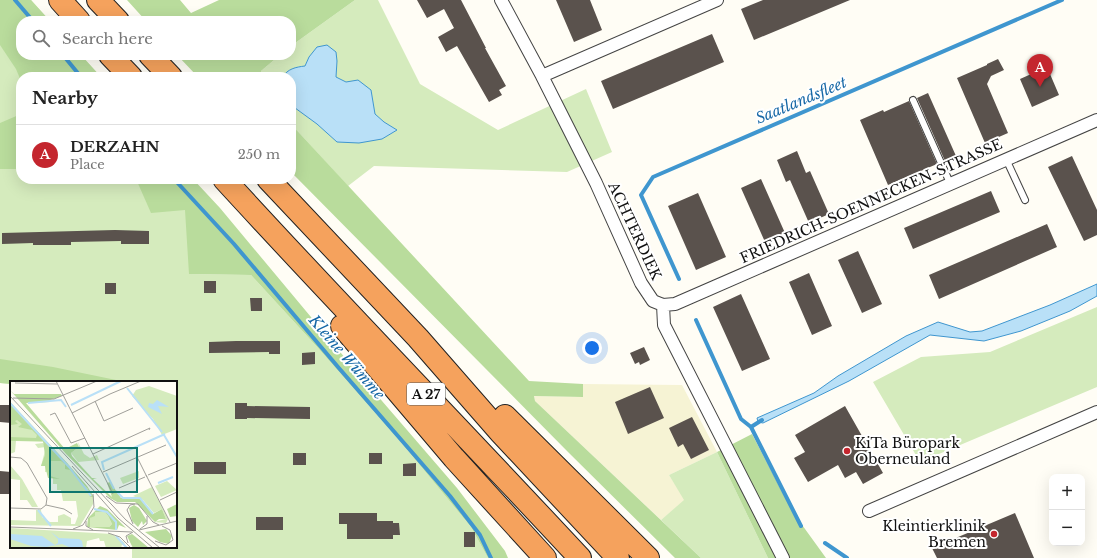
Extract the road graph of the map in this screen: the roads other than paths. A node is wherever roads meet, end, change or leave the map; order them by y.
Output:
1 (60, 0) edge
2 (98, 0) edge
3 (501, 0) edge
4 (717, 0) edge
5 (74, 16) edge
6 (113, 16) edge
7 (115, 60) edge
8 (155, 60) edge
9 (125, 72) edge
10 (166, 72) edge
11 (542, 76) junction
12 (913, 100) dead end
13 (1095, 125) edge
14 (1006, 159) junction
15 (229, 184) edge
16 (273, 184) edge
17 (950, 184) junction
18 (1025, 200) dead end
19 (272, 232) junction
20 (663, 305) junction
21 (418, 338) junction
22 (1097, 412) edge
23 (454, 458) junction
24 (869, 511) dead end
25 (524, 558) edge
26 (545, 558) edge
27 (580, 558) edge
28 (618, 558) edge
29 (648, 558) edge
30 (783, 558) edge

1 - 5 highway
2 - 6 highway
3 - 11 street, ACHTERDIEK
4 - 11 street
7 - 9 highway
8 - 10 highway
11 - 20 street, ACHTERDIEK
12 - 17 lane
13 - 14 street, FRIEDRICH-SOENNECKEN-STRASSE
14 - 17 street, FRIEDRICH-SOENNECKEN-STRASSE
14 - 18 lane
15 - 19 highway, A 27
16 - 21 highway, A 27
17 - 20 street, FRIEDRICH-SOENNECKEN-STRASSE
19 - 23 highway
19 - 27 highway, A 27
20 - 30 street
21 - 28 highway, A 27
21 - 29 highway
22 - 24 street
23 - 25 highway
23 - 26 highway

